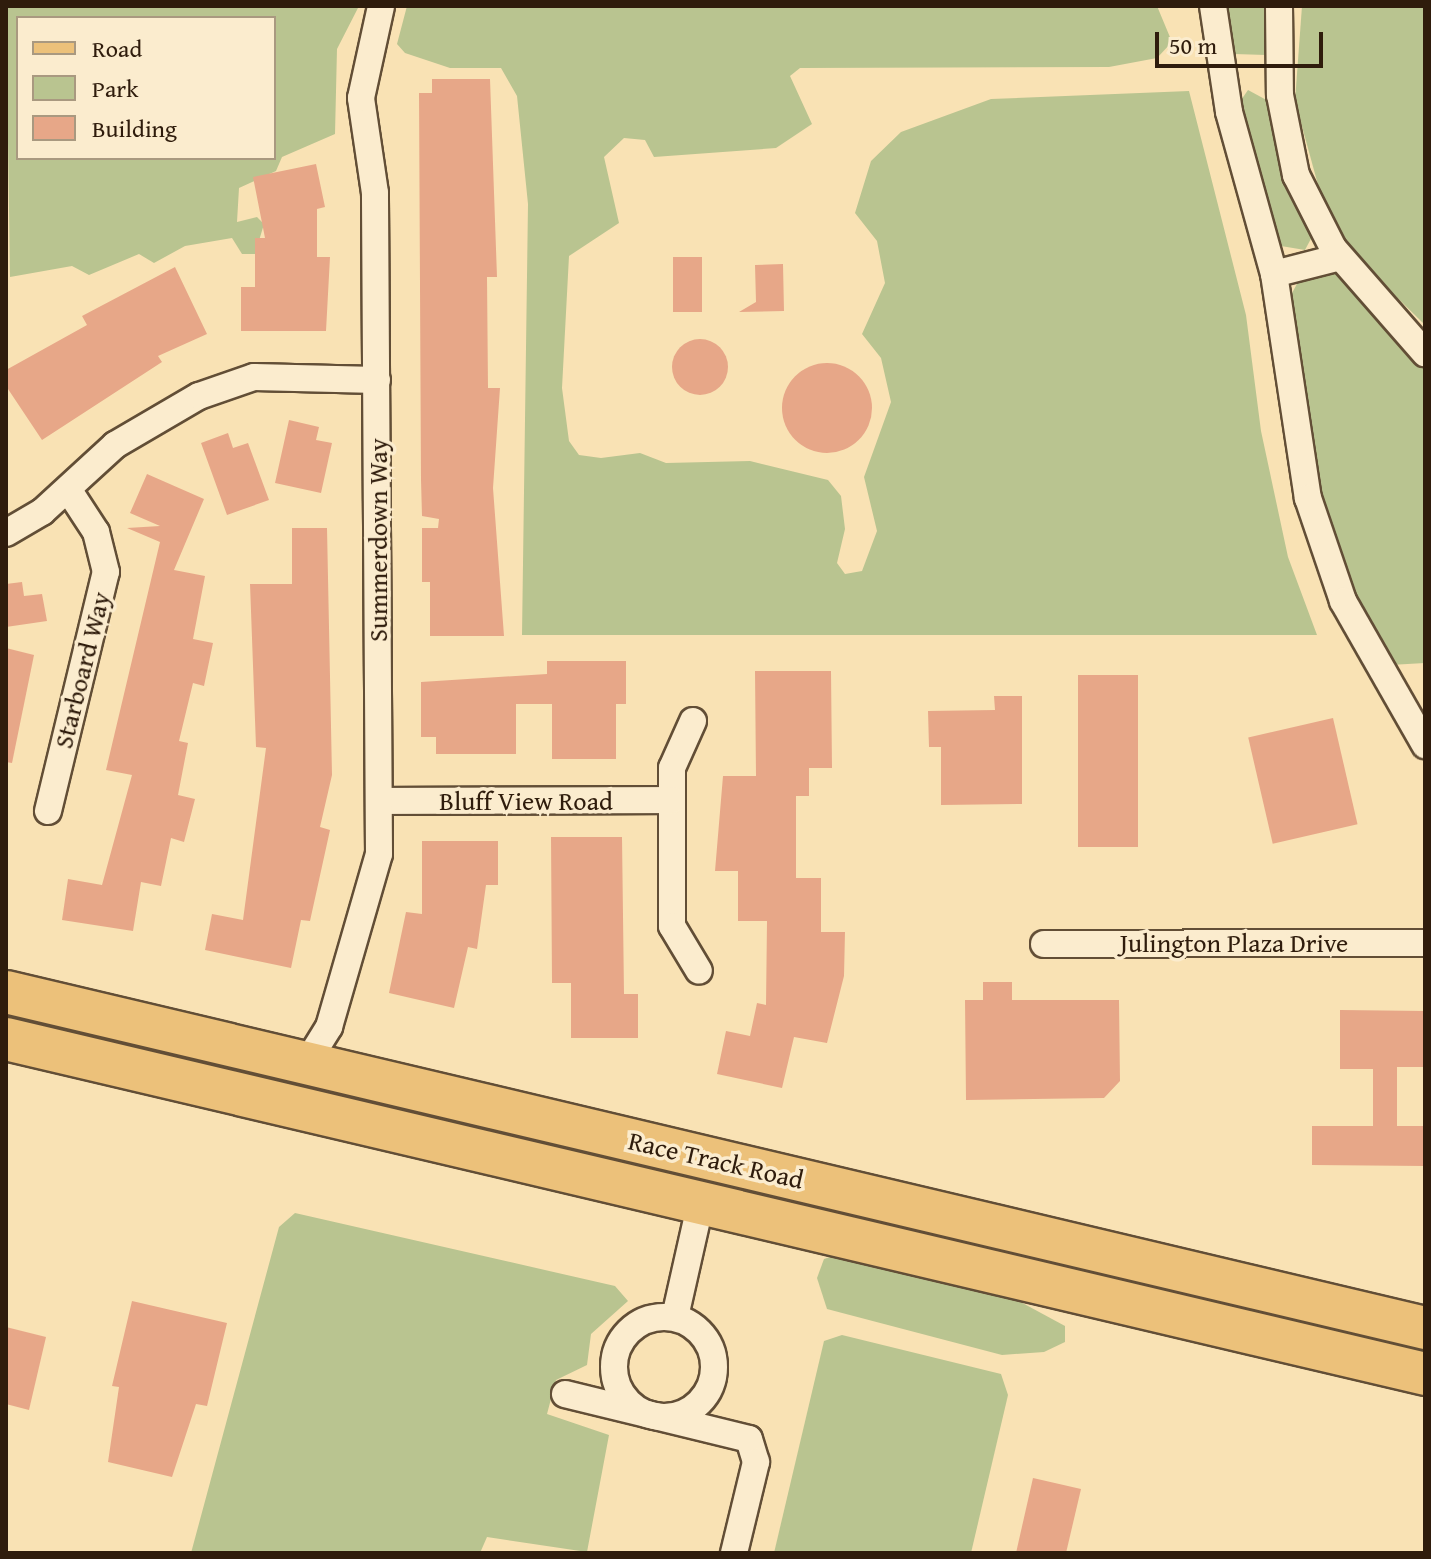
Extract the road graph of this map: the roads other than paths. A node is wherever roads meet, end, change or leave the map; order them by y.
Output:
1 (381, 6) edge
2 (1213, 6) edge
3 (1279, 6) edge
4 (1340, 257) junction
5 (1274, 274) junction
6 (1425, 353) edge
7 (377, 380) junction
8 (68, 489) junction
9 (6, 533) edge
10 (1398, 698) junction
11 (1425, 698) edge
12 (693, 721) dead end
13 (1425, 745) edge
14 (672, 800) junction
15 (381, 801) junction
16 (48, 811) dead end
17 (1425, 943) edge
18 (1044, 944) dead end
19 (699, 971) dead end
20 (6, 992) edge
21 (6, 1039) edge
22 (306, 1064) junction
23 (711, 1158) junction
24 (701, 1202) junction
25 (675, 1317) junction
26 (1425, 1328) edge
27 (1425, 1374) edge
28 (565, 1394) dead end
29 (653, 1415) junction
30 (734, 1553) edge

1 - 7 street, Summerdown Way
2 - 5 street
3 - 4 street
4 - 5 street
4 - 6 street
5 - 10 street
7 - 8 street
7 - 15 street, Summerdown Way
8 - 9 street
8 - 16 street, Starboard Way
10 - 11 street
10 - 13 street
12 - 14 street
14 - 15 street, Bluff View Road
14 - 19 street
15 - 22 street, Summerdown Way
17 - 18 street, Julington Plaza Drive
20 - 22 main road, Race Track Road
21 - 24 main road, Race Track Road
22 - 23 main road, Race Track Road
23 - 24 main road
23 - 26 main road, Race Track Road
24 - 25 street
24 - 27 main road, Race Track Road
25 - 29 street
25 - 29 street
28 - 29 street
29 - 30 street

